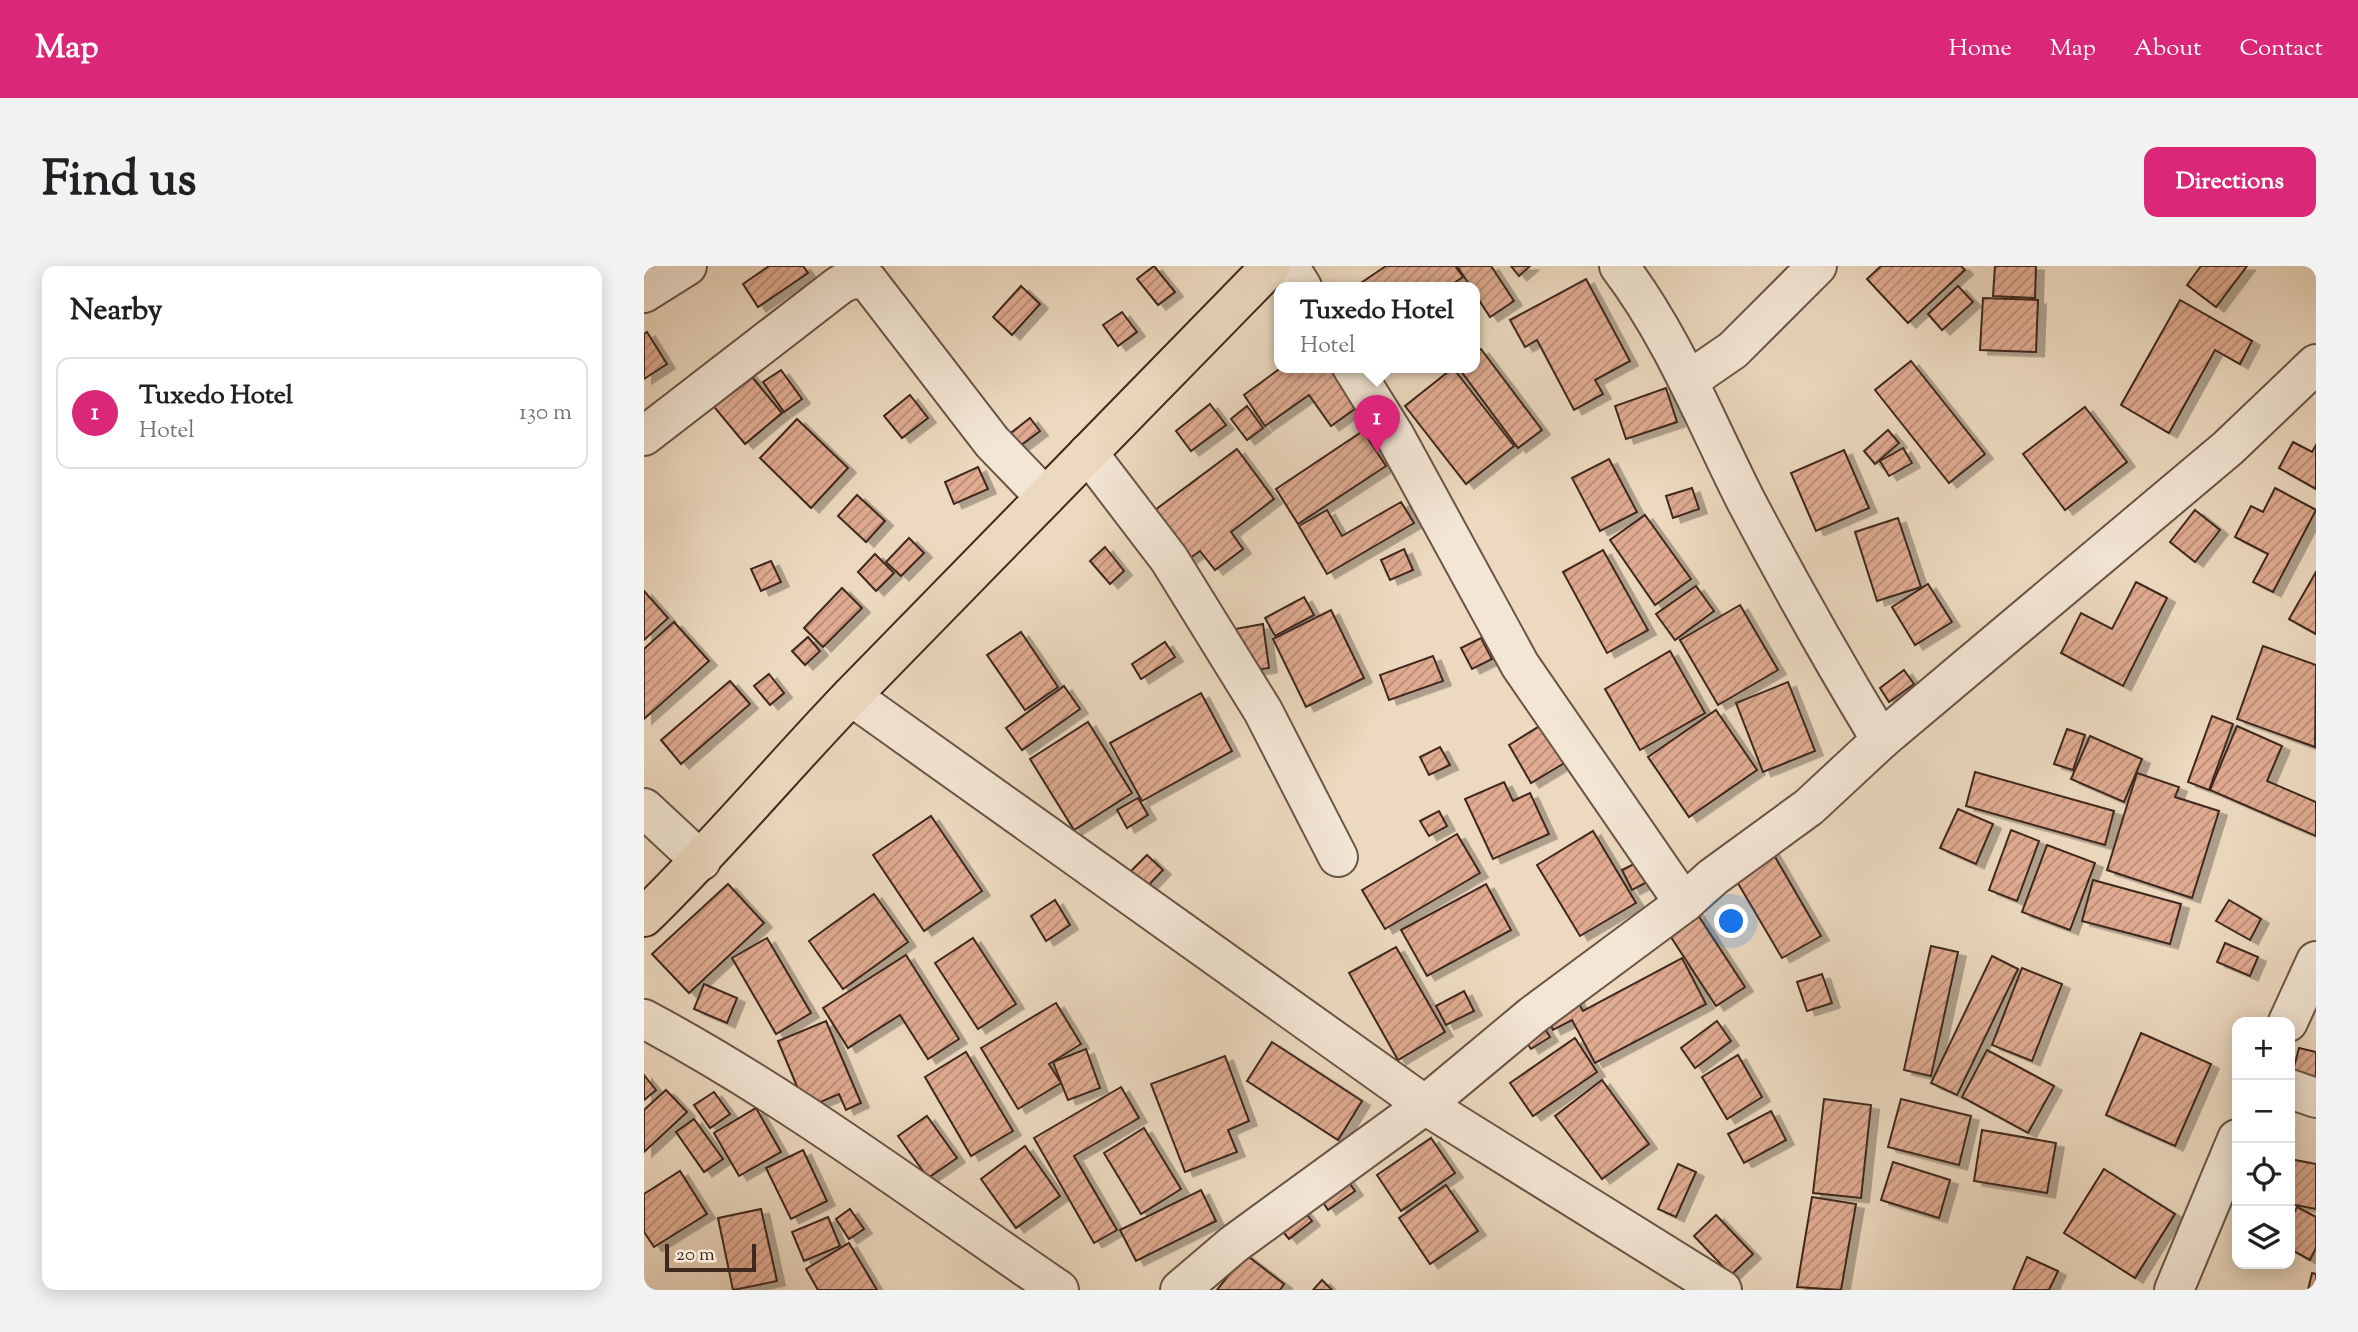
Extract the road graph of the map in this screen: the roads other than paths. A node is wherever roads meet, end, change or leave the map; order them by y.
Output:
1 (687, 266) edge
2 (1271, 266) edge
3 (1289, 266) edge
4 (1619, 266) edge
5 (1817, 266) edge
6 (865, 273) edge
7 (1299, 282) edge
8 (644, 293) edge
9 (2316, 364) edge
10 (1356, 373) edge
11 (1688, 381) junction
12 (644, 436) edge
13 (1088, 453) junction
14 (1045, 497) junction
15 (851, 696) junction
16 (1881, 740) junction
17 (644, 808) edge
18 (1338, 856) dead end
19 (701, 861) junction
20 (1685, 903) junction
21 (644, 917) edge
22 (2316, 961) edge
23 (2290, 1017) edge
24 (644, 1019) edge
25 (2295, 1091) edge
26 (2316, 1098) edge
27 (1424, 1105) junction
28 (2235, 1143) edge
29 (1059, 1290) edge
30 (1180, 1290) edge
31 (1722, 1290) edge
32 (2174, 1290) edge

1 - 8 street
2 - 13 main road
3 - 7 street
4 - 11 street
5 - 11 street
6 - 12 street
6 - 14 street
9 - 16 street
10 - 20 street
11 - 16 street
13 - 14 main road
13 - 18 street
14 - 15 main road
15 - 19 main road
15 - 27 street
16 - 20 street
17 - 19 street
19 - 21 main road
20 - 27 street
22 - 23 street
24 - 29 street
25 - 26 street
27 - 30 street
27 - 31 street
28 - 32 street

